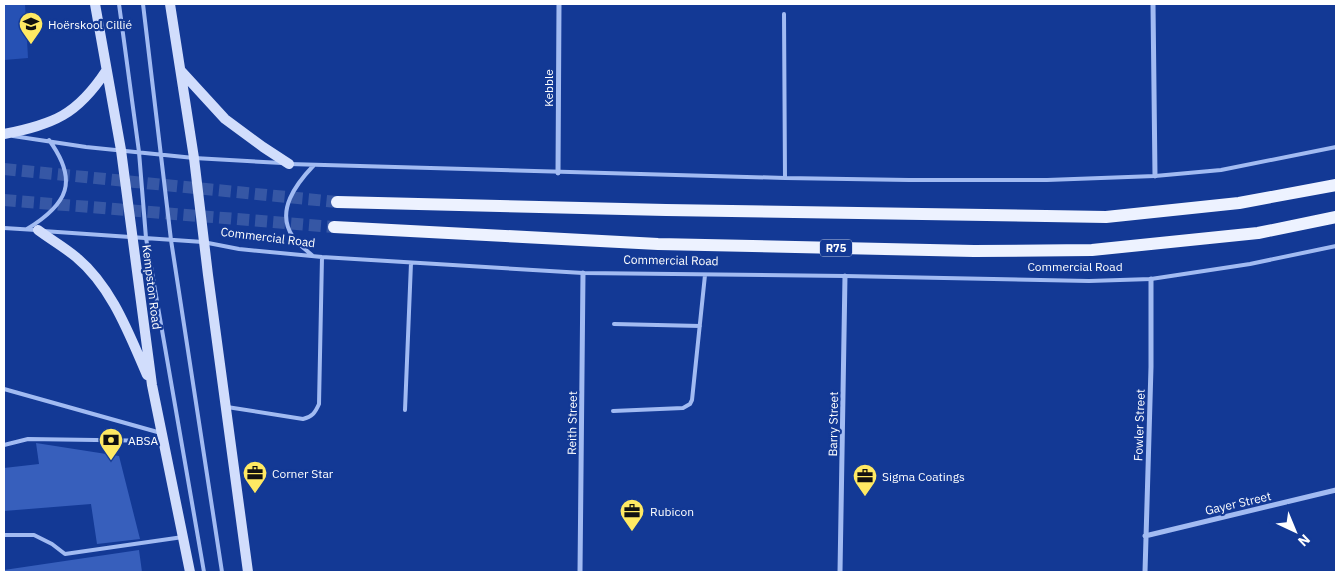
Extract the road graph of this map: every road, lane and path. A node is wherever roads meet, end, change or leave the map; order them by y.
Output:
1 (94, 4) edge
2 (119, 4) edge
3 (144, 4) edge
4 (170, 4) edge
5 (558, 4) edge
6 (1153, 4) edge
7 (784, 14) dead end
8 (106, 71) junction
9 (180, 71) junction
10 (4, 134) edge
11 (49, 140) junction
12 (1336, 147) edge
13 (121, 150) junction
14 (139, 152) junction
15 (162, 154) junction
16 (194, 158) junction
17 (289, 164) junction
18 (314, 165) junction
19 (558, 173) junction
20 (1155, 176) junction
21 (785, 178) junction
22 (1336, 185) edge
23 (336, 202) tunnel mouth
24 (1336, 217) edge
25 (334, 227) tunnel mouth
26 (4, 228) edge
27 (26, 230) junction
28 (38, 230) junction
29 (132, 238) junction
30 (146, 238) junction
31 (171, 240) junction
32 (204, 242) junction
33 (1336, 246) edge
34 (313, 256) junction
35 (322, 257) junction
36 (412, 263) junction
37 (583, 273) junction
38 (706, 275) junction
39 (845, 276) junction
40 (1150, 279) junction
41 (614, 324) dead end
42 (700, 326) junction
43 (152, 385) junction
44 (4, 389) edge
45 (225, 407) junction
46 (405, 410) dead end
47 (613, 412) dead end
48 (162, 437) junction
49 (4, 445) edge
50 (1336, 490) edge
51 (4, 535) edge
52 (1145, 536) junction
53 (183, 537) junction
54 (190, 572) edge
55 (204, 572) edge
56 (222, 572) edge
57 (248, 572) edge
58 (580, 572) edge
59 (840, 572) edge
60 (1145, 572) edge

1 - 8 main road, Kempston Road
2 - 14 lane
3 - 15 lane
4 - 9 main road
5 - 19 street, Kebble
6 - 20 street
7 - 21 lane
8 - 10 main road
8 - 13 main road, Kempston Road
9 - 16 main road
9 - 17 main road
10 - 11 lane
11 - 13 lane
11 - 27 lane
12 - 20 lane
13 - 14 lane
13 - 29 main road, Kempston Road
14 - 15 lane
14 - 30 lane
15 - 16 lane
15 - 31 lane
16 - 17 lane
16 - 32 main road
17 - 18 lane
18 - 19 lane
18 - 34 lane
19 - 21 lane
20 - 21 lane
22 - 23 main road
24 - 25 main road, Commercial Road / R75
26 - 27 lane, Commercial Road
27 - 28 lane, Commercial Road
28 - 29 lane, Commercial Road
28 - 43 main road
29 - 30 lane, Commercial Road
29 - 43 main road, Kempston Road
30 - 31 lane, Commercial Road
30 - 55 lane
31 - 32 lane, Commercial Road
31 - 56 lane
32 - 34 lane, Commercial Road
32 - 45 main road
33 - 40 lane, Commercial Road
34 - 35 lane, Commercial Road
35 - 36 lane, Commercial Road
35 - 45 lane
36 - 37 lane, Commercial Road
36 - 46 lane
37 - 38 lane, Commercial Road
37 - 58 street, Reith Street
38 - 39 lane, Commercial Road
38 - 42 lane
39 - 40 lane, Commercial Road
39 - 59 street, Barry Street
40 - 52 street, Fowler Street
41 - 42 lane
42 - 47 lane
43 - 48 main road, Kempston Road
44 - 48 lane
45 - 57 main road
48 - 49 lane
48 - 53 main road, Kempston Road
50 - 52 street, Gayer Street
51 - 53 lane
52 - 60 street, Fowler Street
53 - 54 main road, Kempston Road

